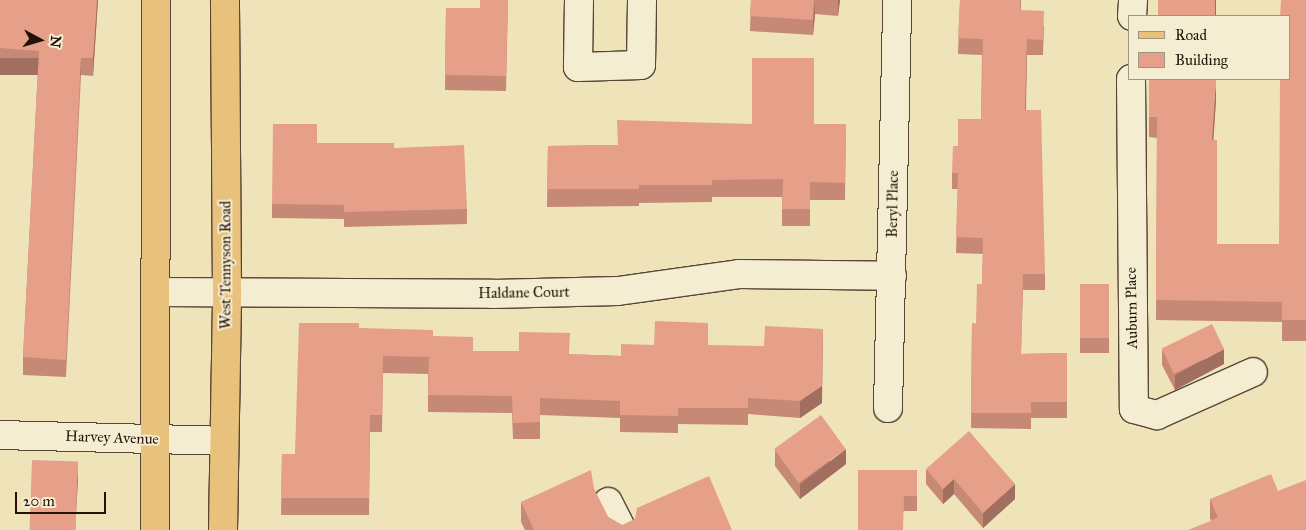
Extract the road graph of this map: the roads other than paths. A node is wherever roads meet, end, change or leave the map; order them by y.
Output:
1 (156, 0) edge
2 (225, 0) edge
3 (579, 0) edge
4 (642, 0) edge
5 (897, 0) edge
6 (1133, 0) edge
7 (1132, 15) edge
8 (1131, 80) edge
9 (892, 276) junction
10 (156, 292) junction
11 (227, 292) junction
12 (1253, 372) dead end
13 (888, 408) dead end
14 (0, 435) edge
15 (155, 440) junction
16 (224, 440) junction
17 (608, 502) dead end
18 (156, 530) edge
19 (223, 530) edge
20 (622, 530) edge

1 - 10 main road
2 - 11 main road, West Tennyson Road
3 - 4 street
5 - 9 street, Beryl Place
6 - 7 street
8 - 12 street, Auburn Place
9 - 11 street, Haldane Court
9 - 13 street, Beryl Place
10 - 11 street, Haldane Court
10 - 15 main road
11 - 16 main road, West Tennyson Road
14 - 15 street, Harvey Avenue
15 - 16 street, Harvey Avenue
15 - 18 main road
16 - 19 main road, West Tennyson Road
17 - 20 street

